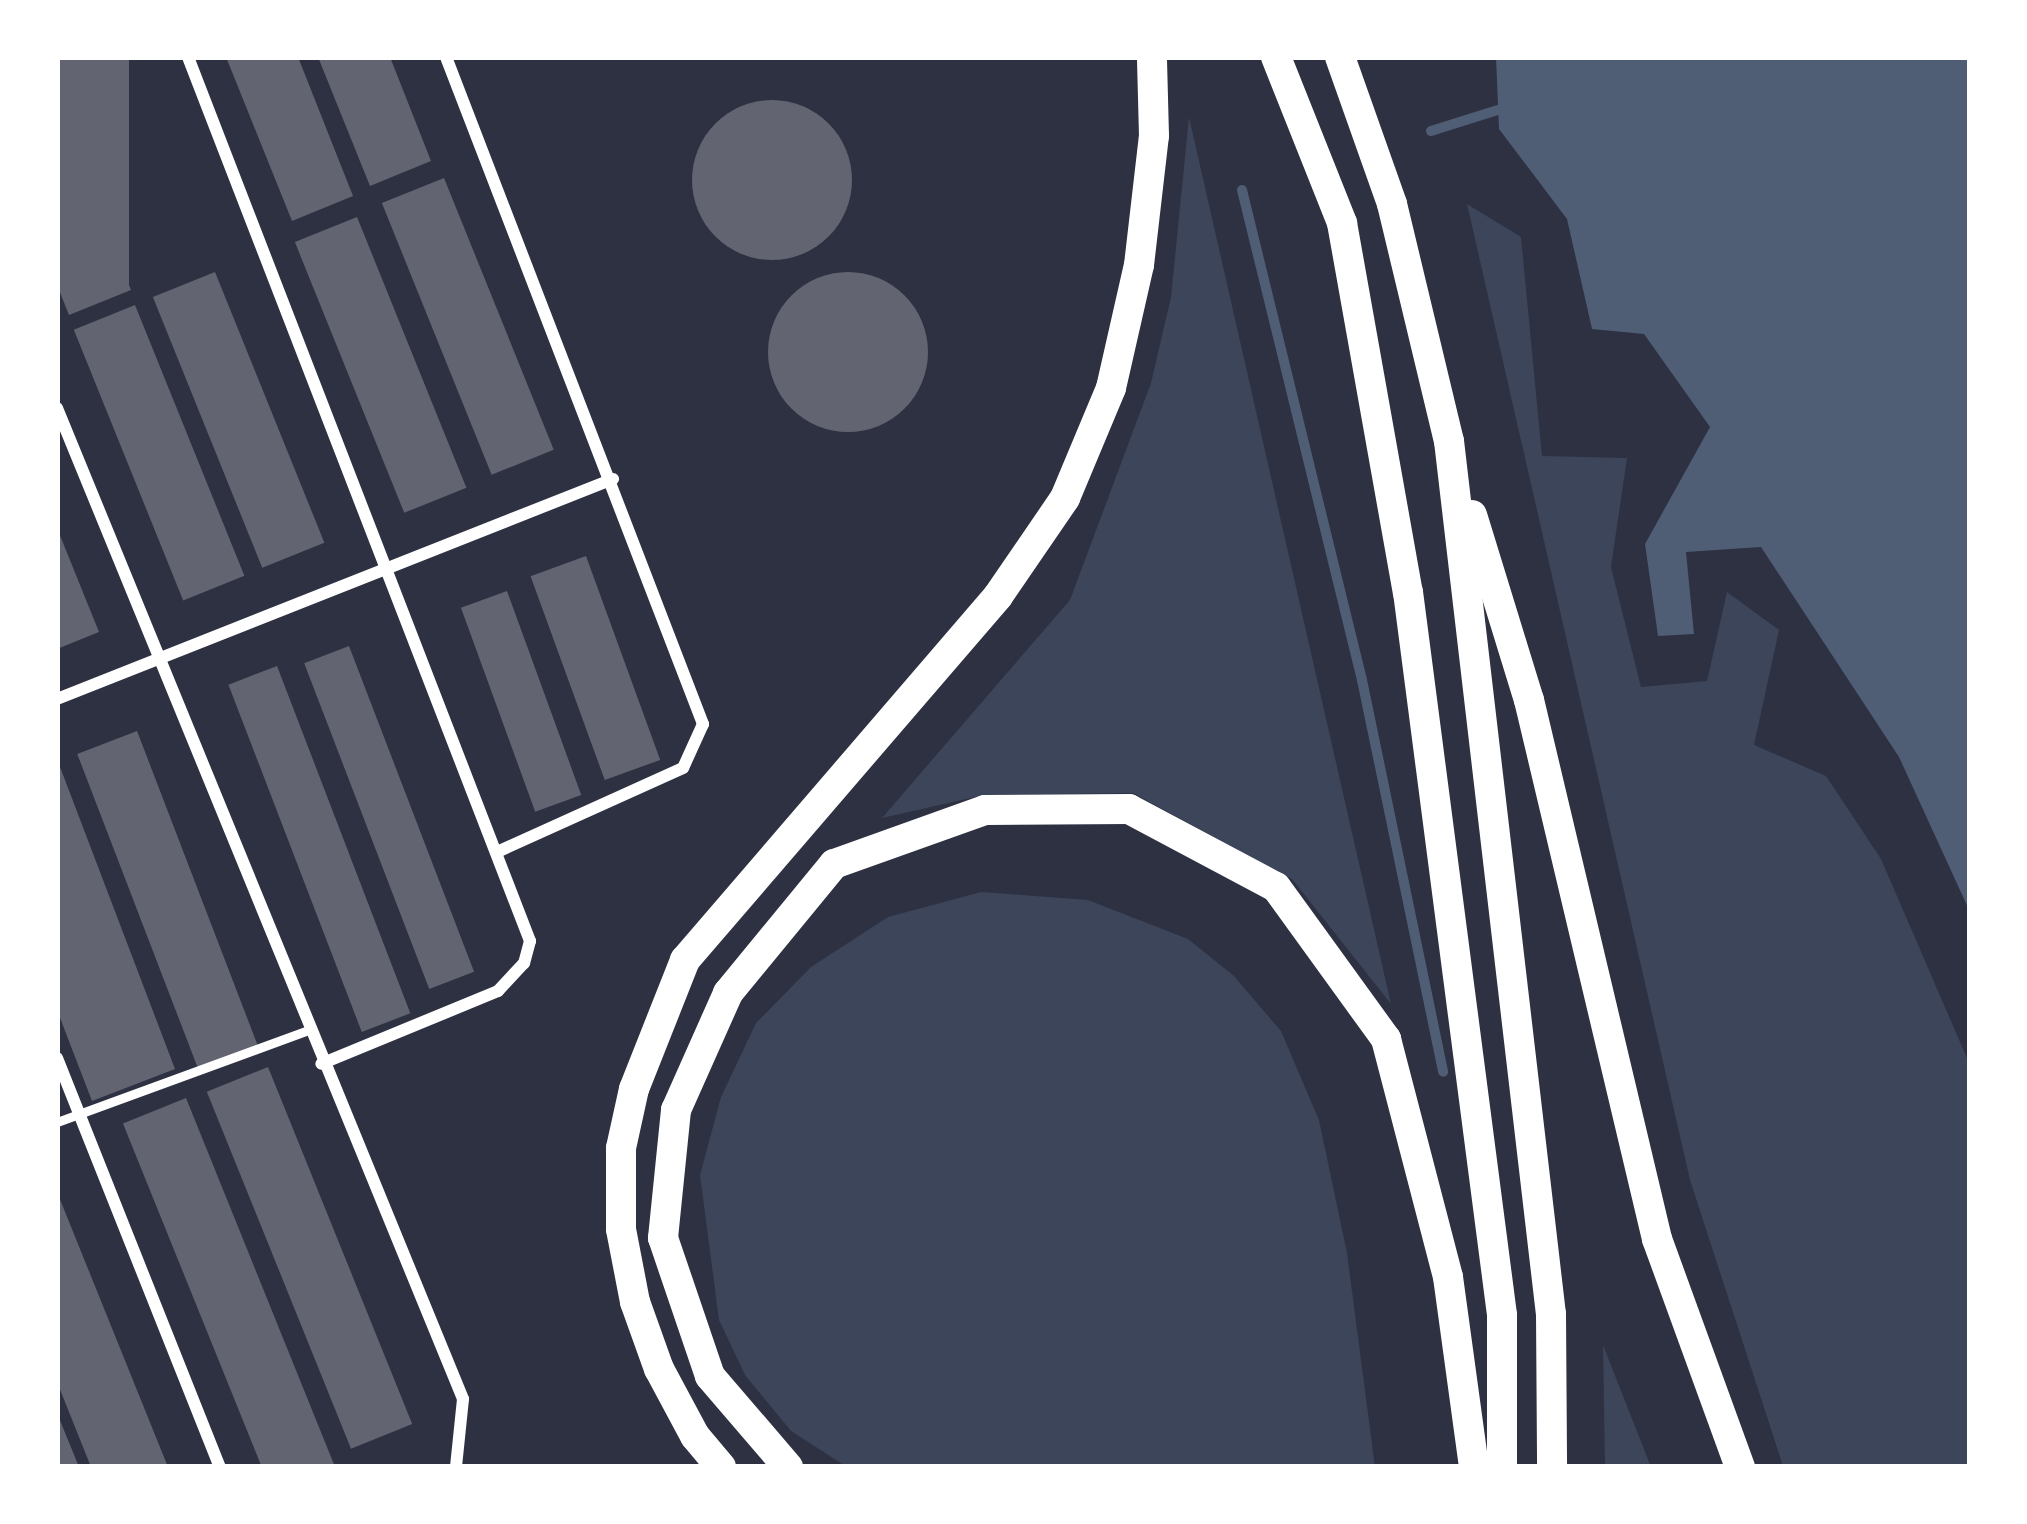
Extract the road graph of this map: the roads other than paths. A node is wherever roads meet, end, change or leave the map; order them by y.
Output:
1 (188, 57) edge
2 (446, 57) edge
3 (1153, 57) edge
4 (1276, 57) edge
5 (1340, 57) edge
6 (57, 408) edge
7 (1449, 441) junction
8 (613, 479) junction
9 (382, 569) junction
10 (155, 659) junction
11 (57, 699) edge
12 (496, 852) junction
13 (308, 1030) junction
14 (57, 1058) edge
15 (321, 1064) junction
16 (79, 1113) junction
17 (57, 1122) edge
18 (220, 1467) edge
19 (456, 1467) edge
20 (722, 1467) edge
21 (788, 1467) edge
22 (1474, 1467) edge
23 (1502, 1467) edge
24 (1552, 1467) edge
25 (1740, 1467) edge

1 - 9 street
2 - 8 street
3 - 20 highway
4 - 23 highway
5 - 7 highway
6 - 10 street
7 - 24 highway
7 - 25 highway
8 - 9 street
8 - 12 street
9 - 10 street
9 - 12 street
10 - 11 street
10 - 13 street
12 - 15 street
13 - 15 street
13 - 16 lane
14 - 16 street
15 - 19 street
16 - 17 lane
16 - 18 street
21 - 22 highway

